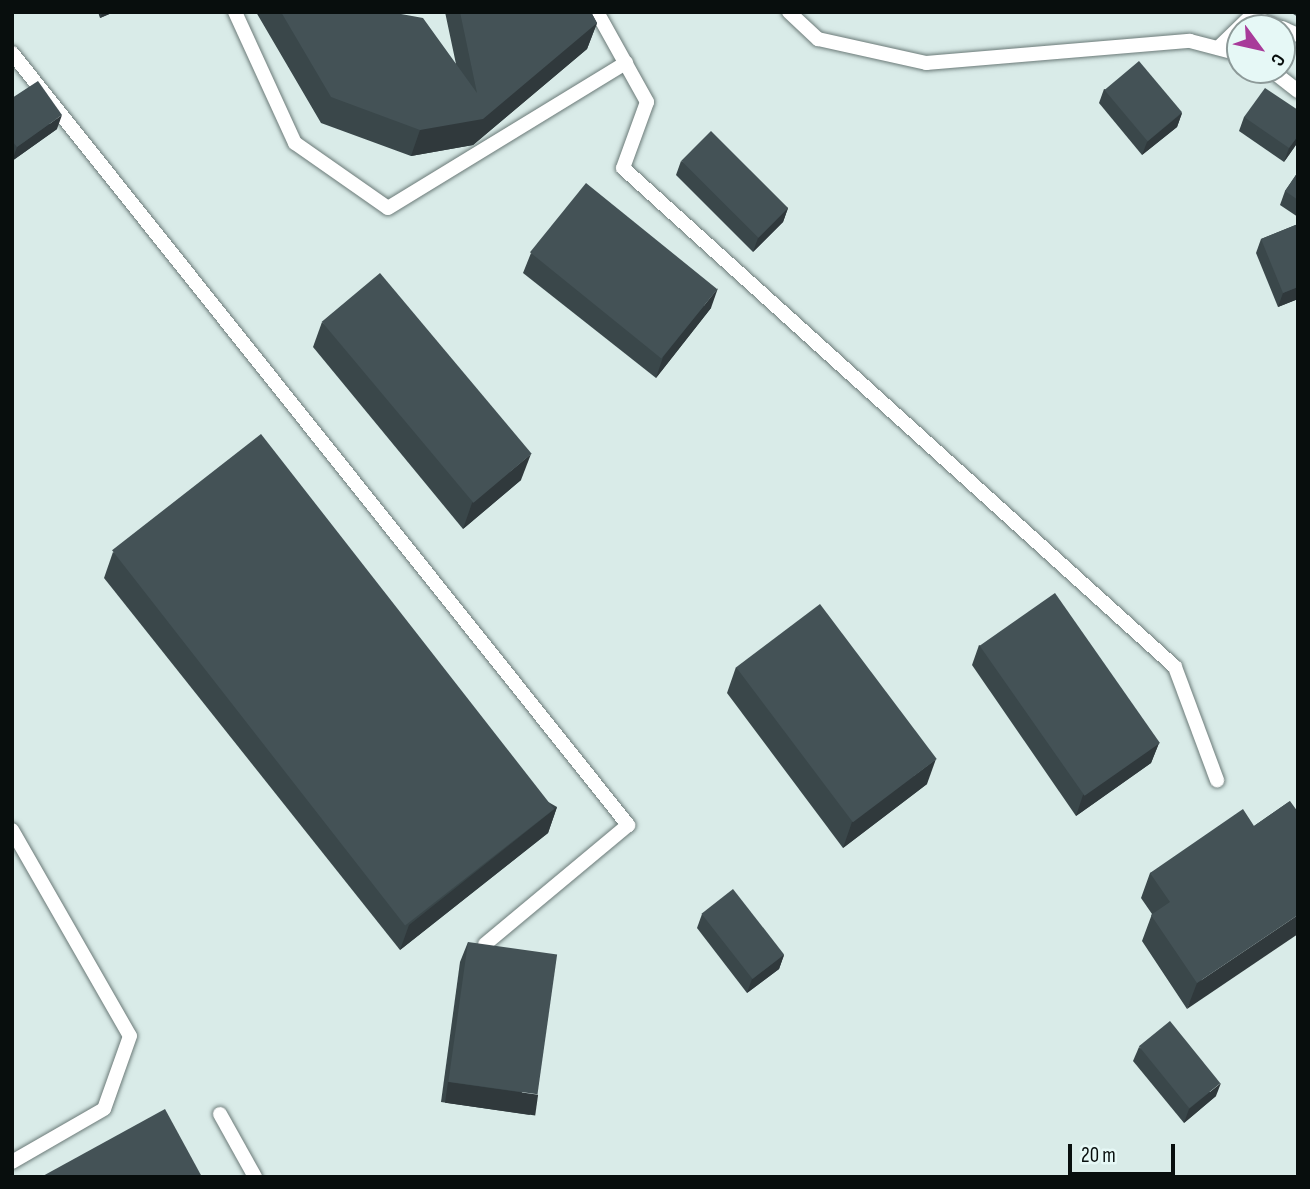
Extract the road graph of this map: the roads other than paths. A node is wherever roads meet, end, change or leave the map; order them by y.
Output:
1 (235, 12) edge
2 (597, 12) edge
3 (789, 12) edge
4 (1226, 40) edge
5 (1218, 48) junction
6 (1226, 50) edge
7 (12, 53) edge
8 (625, 63) junction
9 (1217, 780) dead end
10 (12, 830) edge
11 (485, 944) edge
12 (220, 1114) dead end
13 (12, 1162) edge
14 (255, 1177) edge

1 - 8 lane
2 - 8 lane
3 - 5 lane
4 - 5 lane
5 - 6 lane
7 - 11 lane
8 - 9 lane
10 - 13 lane
12 - 14 lane

